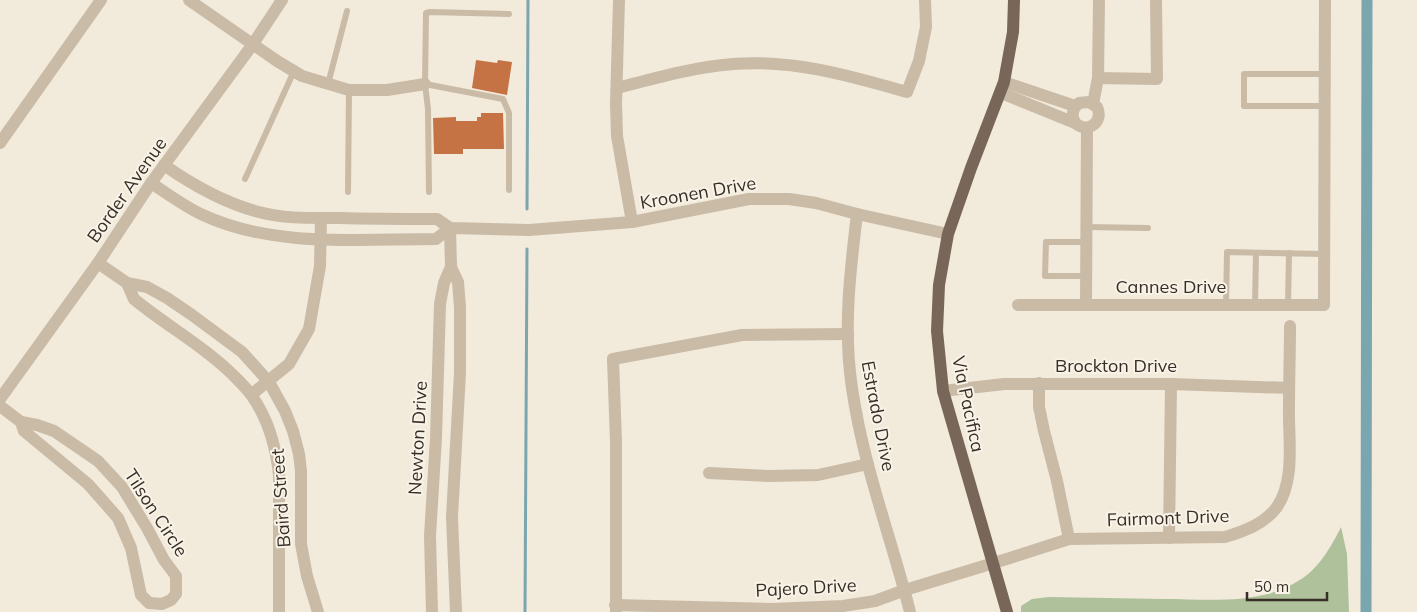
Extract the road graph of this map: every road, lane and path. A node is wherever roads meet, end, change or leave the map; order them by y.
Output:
1 (101, 0) edge
2 (189, 0) edge
3 (282, 0) edge
4 (619, 0) edge
5 (925, 0) edge
6 (1014, 0) edge
7 (1099, 0) edge
8 (1156, 0) edge
9 (1325, 0) edge
10 (347, 11) dead end
11 (509, 14) dead end
12 (253, 44) junction
13 (294, 71) junction
14 (1325, 74) junction
15 (1098, 78) junction
16 (328, 84) junction
17 (426, 84) junction
18 (1003, 87) junction
19 (617, 88) junction
20 (349, 90) junction
21 (1093, 104) junction
22 (1075, 106) junction
23 (1325, 106) junction
24 (1081, 125) junction
25 (0, 143) edge
26 (164, 165) junction
27 (245, 179) dead end
28 (151, 183) junction
29 (509, 190) dead end
30 (348, 192) dead end
31 (429, 192) dead end
32 (857, 214) junction
33 (321, 218) junction
34 (632, 222) junction
35 (1087, 227) junction
36 (450, 228) junction
37 (1148, 228) dead end
38 (948, 234) junction
39 (320, 239) junction
40 (1086, 242) junction
41 (1256, 253) junction
42 (1288, 253) junction
43 (1324, 254) junction
44 (98, 263) junction
45 (451, 267) junction
46 (1086, 276) junction
47 (127, 283) junction
48 (1018, 305) dead end
49 (1086, 305) junction
50 (1226, 305) junction
51 (1255, 305) junction
52 (1288, 305) junction
53 (1290, 326) dead end
54 (848, 334) junction
55 (269, 382) junction
56 (1039, 384) junction
57 (1171, 384) junction
58 (1289, 388) junction
59 (943, 391) junction
60 (252, 394) junction
61 (0, 399) edge
62 (0, 406) edge
63 (21, 422) junction
64 (868, 464) junction
65 (708, 472) dead end
66 (1069, 538) junction
67 (1169, 538) junction
68 (993, 564) junction
69 (905, 590) junction
70 (616, 609) edge
71 (772, 610) edge
72 (279, 612) edge
73 (318, 612) edge
74 (432, 612) edge
75 (456, 612) edge
76 (910, 612) edge
77 (1007, 612) edge

1 - 25 street
2 - 12 street
3 - 12 street, Border Avenue
4 - 19 street
5 - 19 street
6 - 18 main road, Via Pacifica
7 - 15 street
8 - 15 street
9 - 14 street
10 - 16 lane
11 - 17 lane
12 - 13 street
12 - 26 street, Border Avenue
13 - 16 street
13 - 27 lane
14 - 23 street
14 - 23 lane
15 - 21 street
16 - 20 street
17 - 20 street
17 - 29 lane
17 - 31 lane
18 - 22 street
18 - 24 street
18 - 38 main road, Via Pacifica
19 - 34 street
20 - 30 lane
21 - 22 street
21 - 24 street
22 - 24 street
23 - 43 street
24 - 35 street
26 - 28 street, Border Avenue
26 - 33 street, Kroonen Drive
28 - 39 street, Kroonen Drive
28 - 44 street, Border Avenue
32 - 34 street, Kroonen Drive
32 - 38 street, Kroonen Drive
32 - 54 street, Estrado Drive
33 - 36 street, Kroonen Drive
33 - 39 street
34 - 36 street, Kroonen Drive
35 - 37 lane
35 - 40 street
36 - 39 street, Kroonen Drive
36 - 45 street, Newton Drive
38 - 59 main road, Via Pacifica
39 - 55 street
40 - 46 street
40 - 46 lane
41 - 42 lane
41 - 50 lane
41 - 51 lane
42 - 43 lane
42 - 52 lane
43 - 52 street, Cannes Drive
44 - 47 street, Baird Street
44 - 61 street, Border Avenue
45 - 74 street, Newton Drive
45 - 75 street, Newton Drive
46 - 49 street
47 - 55 street, Baird Street
47 - 60 street, Baird Street
48 - 49 street, Cannes Drive
49 - 50 street, Cannes Drive
50 - 51 street, Cannes Drive
51 - 52 street, Cannes Drive
53 - 58 street, Fairmont Drive
54 - 64 street, Estrado Drive
54 - 70 street
55 - 60 street
55 - 73 street, Baird Street
56 - 57 street, Brockton Drive
56 - 59 street, Brockton Drive
56 - 66 street
57 - 58 street, Brockton Drive
57 - 67 street
58 - 67 street, Fairmont Drive
59 - 68 main road, Via Pacifica
60 - 72 street, Baird Street
62 - 63 street, Tilson Circle
63 - 63 street, Tilson Circle
64 - 65 street
64 - 69 street, Estrado Drive
66 - 67 street, Fairmont Drive
66 - 68 street, Fairmont Drive
68 - 69 street, Pajero Drive
68 - 77 main road, Via Pacifica
69 - 71 street, Pajero Drive
69 - 76 street, Estrado Drive
70 - 71 street, Pajero Drive

